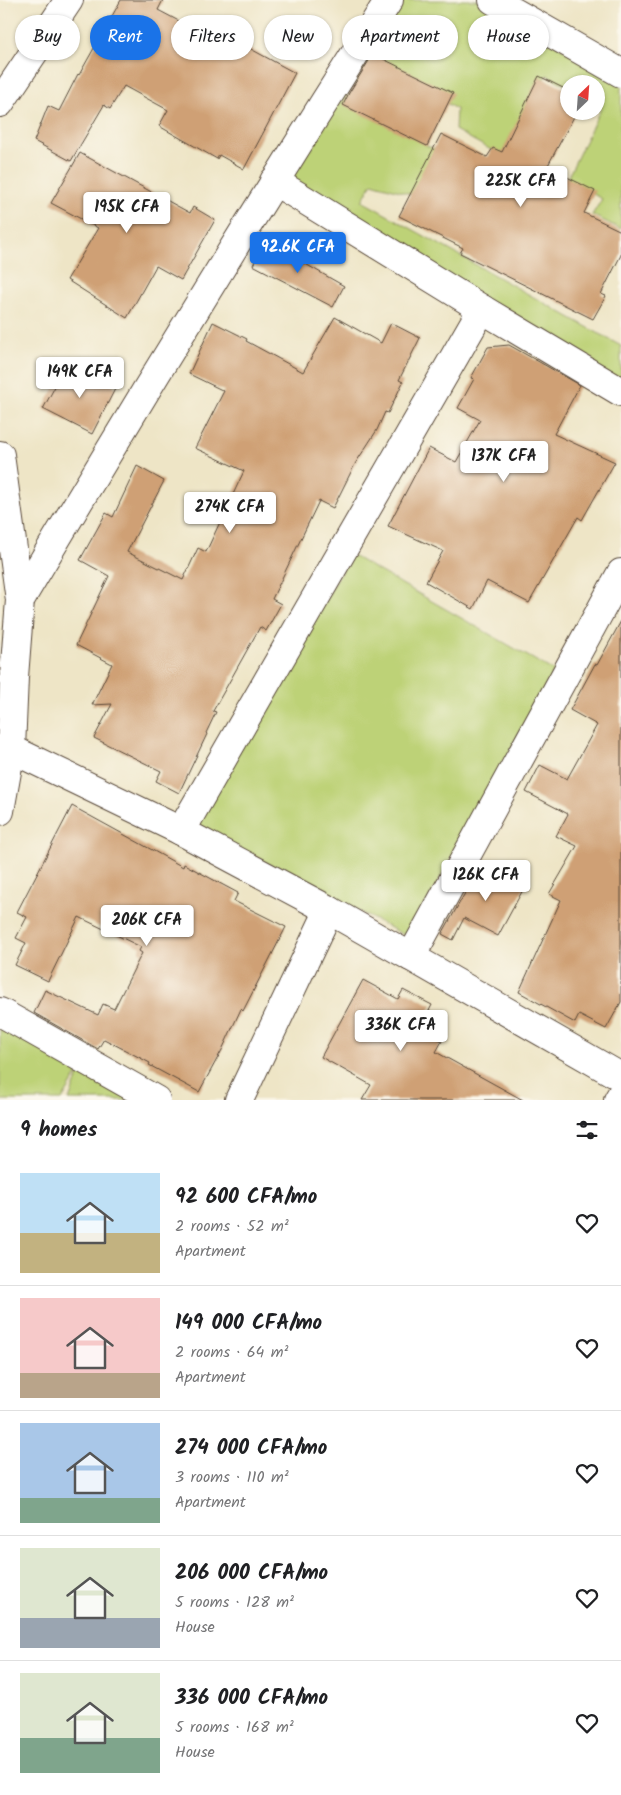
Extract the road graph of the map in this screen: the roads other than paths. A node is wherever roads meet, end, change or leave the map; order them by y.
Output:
1 (69, 0) edge
2 (389, 0) edge
3 (493, 0) edge
4 (621, 73) edge
5 (0, 103) edge
6 (274, 181) junction
7 (482, 309) junction
8 (621, 392) edge
9 (0, 454) edge
10 (621, 573) edge
11 (20, 600) junction
12 (11, 749) junction
13 (0, 811) edge
14 (181, 831) junction
15 (329, 910) junction
16 (411, 957) junction
17 (0, 1012) edge
18 (621, 1077) edge
19 (621, 1095) edge
20 (156, 1100) edge
21 (239, 1100) edge
22 (618, 1100) edge

1 - 5 street
2 - 6 street
3 - 4 street
6 - 7 street
6 - 11 street
7 - 8 street
7 - 14 street
9 - 11 street
10 - 16 street
11 - 12 street
12 - 13 street
12 - 14 street
14 - 15 street
15 - 16 street
15 - 21 street
16 - 18 street
17 - 20 street
19 - 22 street

